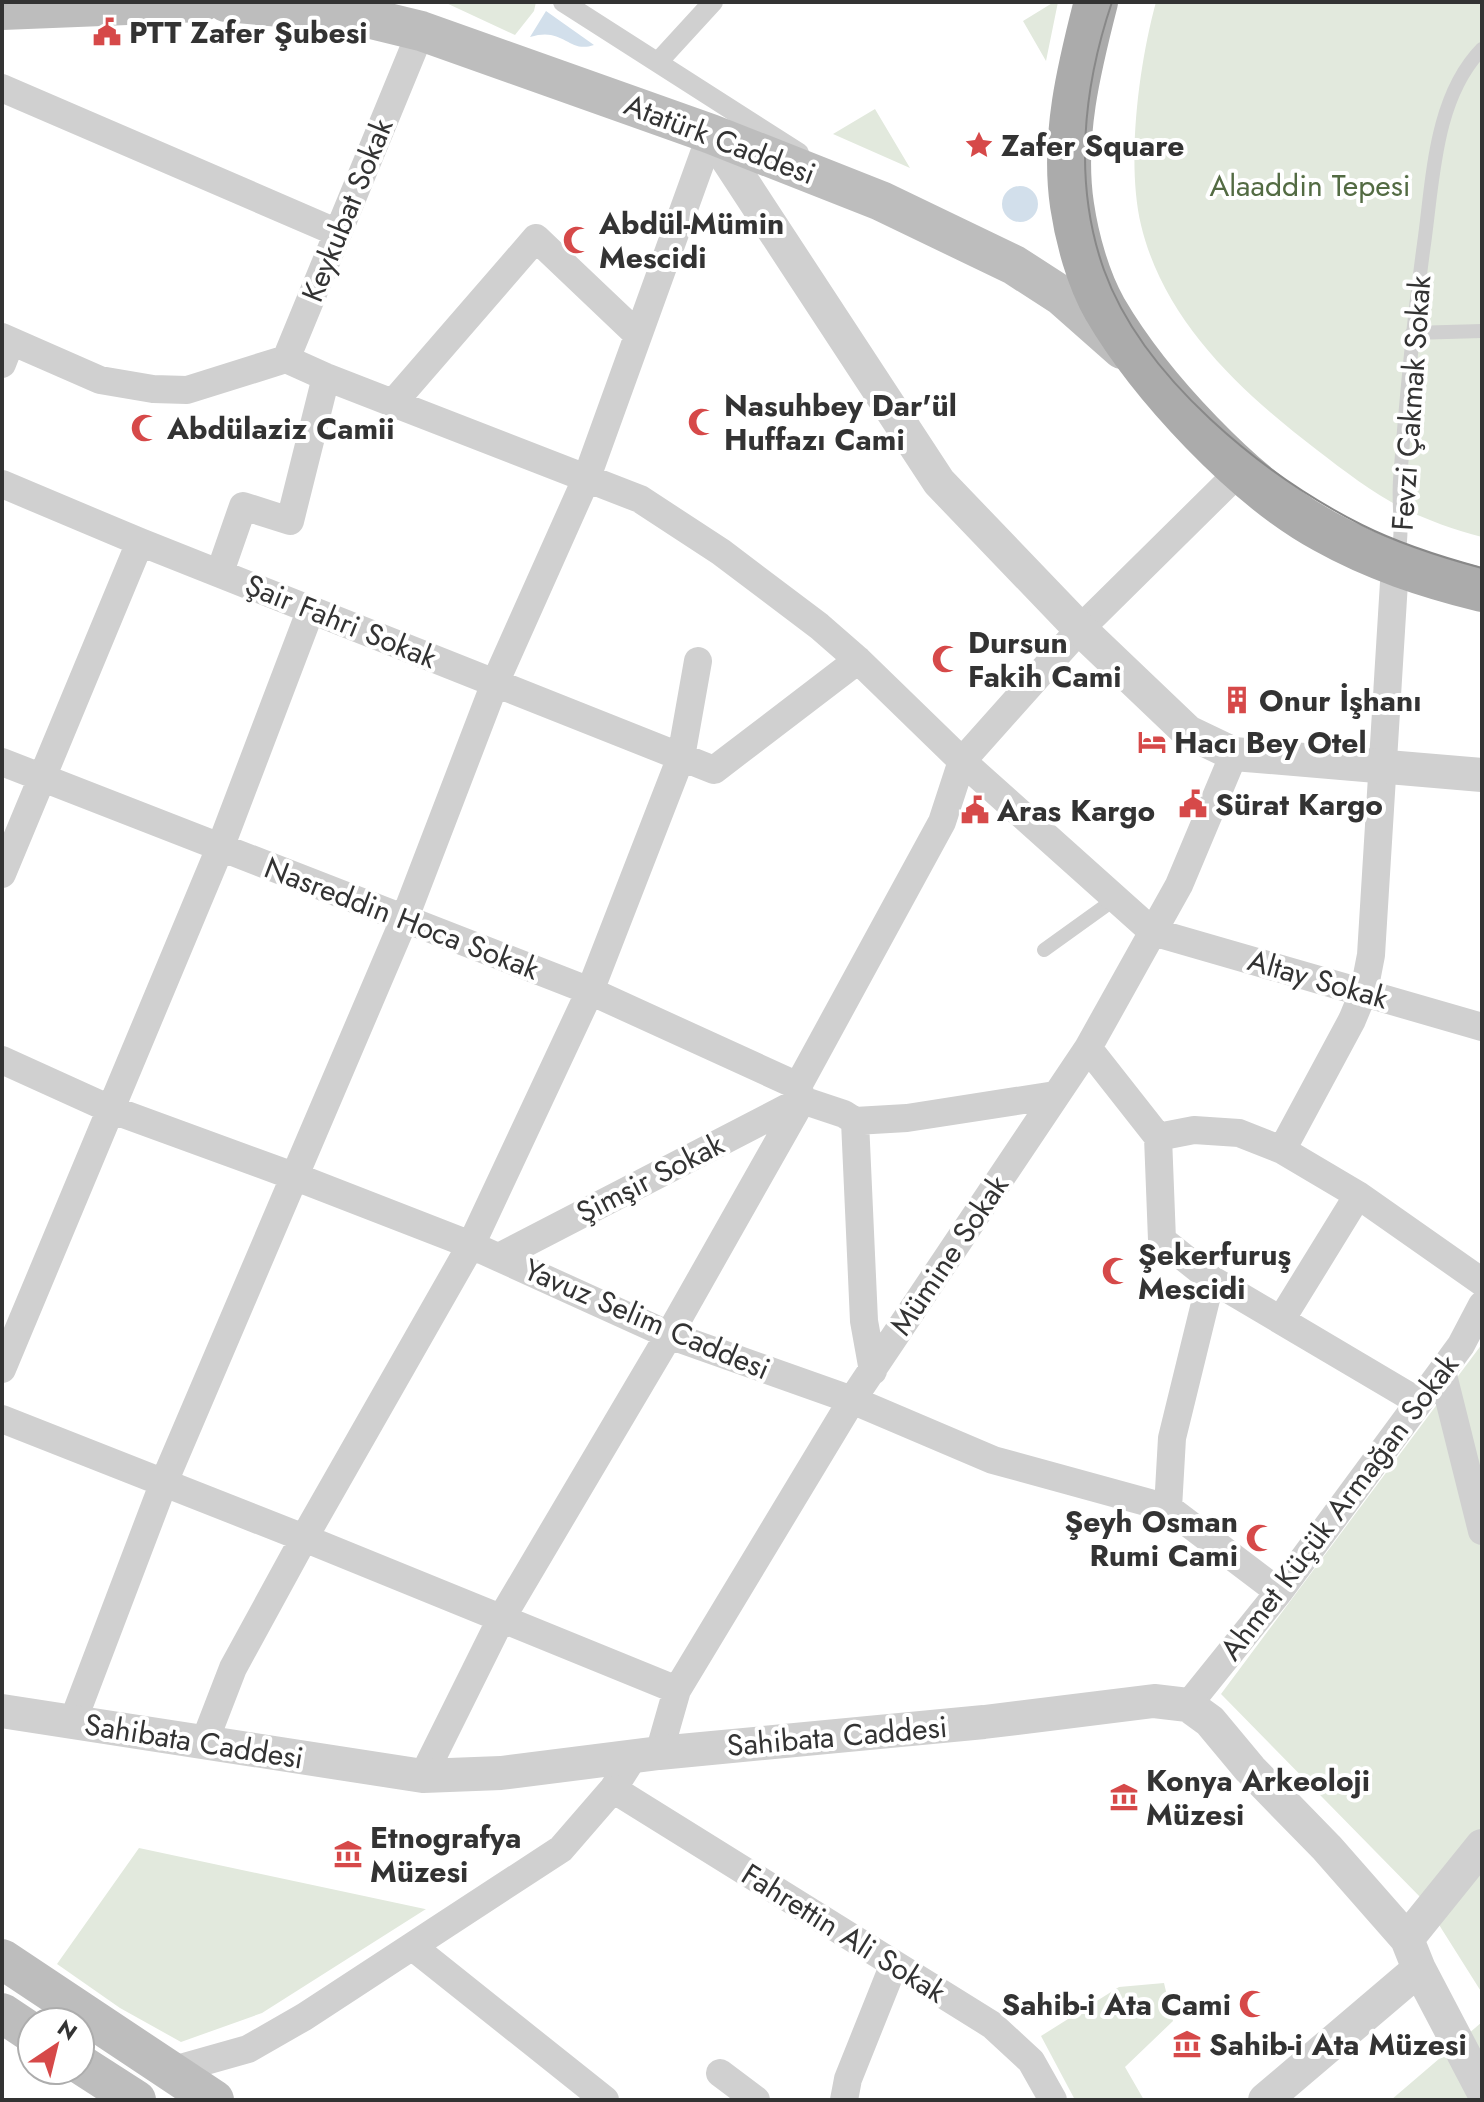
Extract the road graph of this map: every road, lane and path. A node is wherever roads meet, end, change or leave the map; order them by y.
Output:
1 (202, 2) edge
2 (226, 2) edge
3 (563, 2) edge
4 (713, 2) edge
5 (1096, 2) edge
6 (2, 10) edge
7 (421, 31) junction
8 (1482, 49) edge
9 (658, 62) junction
10 (2, 88) edge
11 (711, 134) junction
12 (881, 201) junction
13 (338, 233) junction
14 (1482, 331) edge
15 (1412, 333) junction
16 (637, 334) junction
17 (5, 347) edge
18 (286, 359) junction
19 (326, 377) junction
20 (1164, 389) junction
21 (393, 403) junction
22 (1242, 469) junction
23 (587, 477) junction
24 (2, 484) edge
25 (140, 542) junction
26 (1395, 566) junction
27 (220, 572) junction
28 (1482, 590) edge
29 (311, 609) junction
30 (1080, 629) junction
31 (858, 660) junction
32 (698, 661) dead end
33 (495, 683) junction
34 (1234, 754) junction
35 (681, 757) junction
36 (962, 761) junction
37 (2, 762) edge
38 (1382, 767) junction
39 (1482, 775) edge
40 (43, 779) junction
41 (220, 848) junction
42 (2, 874) edge
43 (1115, 899) junction
44 (404, 920) junction
45 (1153, 932) junction
46 (1044, 950) dead end
47 (590, 991) junction
48 (1364, 991) junction
49 (1482, 1027) edge
50 (1088, 1048) junction
51 (2, 1060) edge
52 (800, 1093) junction
53 (1055, 1095) junction
54 (110, 1109) junction
55 (855, 1121) junction
56 (1158, 1137) junction
57 (1282, 1150) junction
58 (296, 1177) junction
59 (1358, 1195) junction
60 (471, 1245) junction
61 (499, 1257) junction
62 (1211, 1279) junction
63 (1482, 1282) edge
64 (1482, 1305) edge
65 (1281, 1320) junction
66 (669, 1335) junction
67 (2, 1369) edge
68 (873, 1371) junction
69 (1442, 1371) junction
70 (852, 1400) junction
71 (1419, 1402) junction
72 (2, 1419) edge
73 (164, 1482) junction
74 (1168, 1508) junction
75 (1482, 1531) edge
76 (304, 1538) junction
77 (1279, 1592) junction
78 (501, 1619) junction
79 (677, 1690) junction
80 (1188, 1705) junction
81 (2, 1711) edge
82 (73, 1721) junction
83 (204, 1743) junction
84 (647, 1754) junction
85 (423, 1776) junction
86 (613, 1789) junction
87 (1482, 1846) edge
88 (413, 1947) junction
89 (1413, 1954) junction
90 (2, 1959) edge
91 (894, 1964) junction
92 (170, 2071) junction
93 (720, 2073) dead end
94 (96, 2076) edge
95 (1482, 2089) edge
96 (125, 2097) edge
97 (214, 2100) edge
98 (605, 2100) edge
99 (756, 2100) edge
100 (844, 2100) edge
101 (1053, 2100) edge
102 (1265, 2100) edge

1 - 6 main road
2 - 7 main road, Atatürk Caddesi
3 - 9 street
4 - 9 street
5 - 20 main road
7 - 11 main road, Atatürk Caddesi
7 - 13 street, Keykubat Sokak
8 - 15 lane, Fevzi Çakmak Sokak
9 - 12 street
10 - 13 street
11 - 12 main road, Atatürk Caddesi
11 - 16 street
11 - 30 street
12 - 20 main road, Atatürk Caddesi
13 - 18 street, Keykubat Sokak
14 - 15 lane
15 - 26 lane, Fevzi Çakmak Sokak
16 - 21 street
16 - 23 street
17 - 18 street
18 - 19 street
19 - 21 street
19 - 27 street
20 - 22 main road
21 - 23 street
22 - 26 main road
22 - 30 street
23 - 31 street
23 - 33 street
24 - 25 street, Şair Fahri Sokak
25 - 27 street, Şair Fahri Sokak
25 - 40 street
26 - 28 main road
26 - 38 street, Fevzi Çakmak Sokak
27 - 29 street, Şair Fahri Sokak
29 - 33 street, Şair Fahri Sokak
29 - 41 street
30 - 34 street
30 - 36 street
31 - 35 street, Şair Fahri Sokak
31 - 36 street
32 - 35 street
33 - 35 street, Şair Fahri Sokak
33 - 44 street
34 - 38 street
34 - 45 street, Mümine Sokak
35 - 47 street
36 - 43 street
36 - 52 street
37 - 40 street, Nasreddin Hoca Sokak
38 - 39 street
38 - 48 street, Fevzi Çakmak Sokak
40 - 41 street, Nasreddin Hoca Sokak
40 - 42 street
41 - 44 street, Nasreddin Hoca Sokak
41 - 54 street
43 - 45 street
43 - 46 lane
44 - 47 street, Nasreddin Hoca Sokak
44 - 58 street
45 - 48 street, Altay Sokak
45 - 50 street, Mümine Sokak
47 - 52 street, Nasreddin Hoca Sokak
47 - 60 street
48 - 49 street, Altay Sokak
48 - 57 street, Fevzi Çakmak Sokak
50 - 53 street, Mümine Sokak
50 - 56 street
51 - 54 street, Yavuz Selim Caddesi
52 - 55 street, Nasreddin Hoca Sokak
52 - 61 street, Şimşir Sokak
52 - 66 street
53 - 55 street
53 - 68 street, Mümine Sokak
54 - 58 street, Yavuz Selim Caddesi
54 - 67 street
55 - 68 street
56 - 57 street
56 - 62 street
57 - 59 street
58 - 60 street, Yavuz Selim Caddesi
58 - 73 street
59 - 63 street
59 - 65 street
60 - 61 street, Yavuz Selim Caddesi
60 - 76 street
61 - 66 street, Yavuz Selim Caddesi
62 - 65 street
62 - 74 street
64 - 69 street, Ahmet Küçük Armağan Sokak
65 - 71 street
66 - 70 street, Yavuz Selim Caddesi
66 - 78 street
68 - 70 street, Mümine Sokak
69 - 71 street, Ahmet Küçük Armağan Sokak
69 - 75 street
70 - 74 street, Yavuz Selim Caddesi
70 - 79 street, Mümine Sokak
71 - 77 street, Ahmet Küçük Armağan Sokak
72 - 73 street
73 - 76 street
73 - 82 street
74 - 77 street, Yavuz Selim Caddesi
76 - 78 street
76 - 83 street
77 - 80 street, Ahmet Küçük Armağan Sokak
78 - 79 street
78 - 85 street
79 - 84 street, Mümine Sokak
80 - 84 street, Sahibata Caddesi
80 - 89 street
81 - 82 street, Sahibata Caddesi
82 - 83 street, Sahibata Caddesi
83 - 85 street, Sahibata Caddesi
84 - 85 street, Sahibata Caddesi
84 - 86 street, Mümine Sokak
86 - 88 street, Mümine Sokak
86 - 91 street, Fahrettin Ali Sokak
87 - 89 street
88 - 92 street, Mümine Sokak
88 - 98 street
89 - 95 street
89 - 102 street
90 - 92 main road
91 - 100 street
91 - 101 street, Fahrettin Ali Sokak
92 - 97 main road
93 - 99 street
94 - 96 main road

